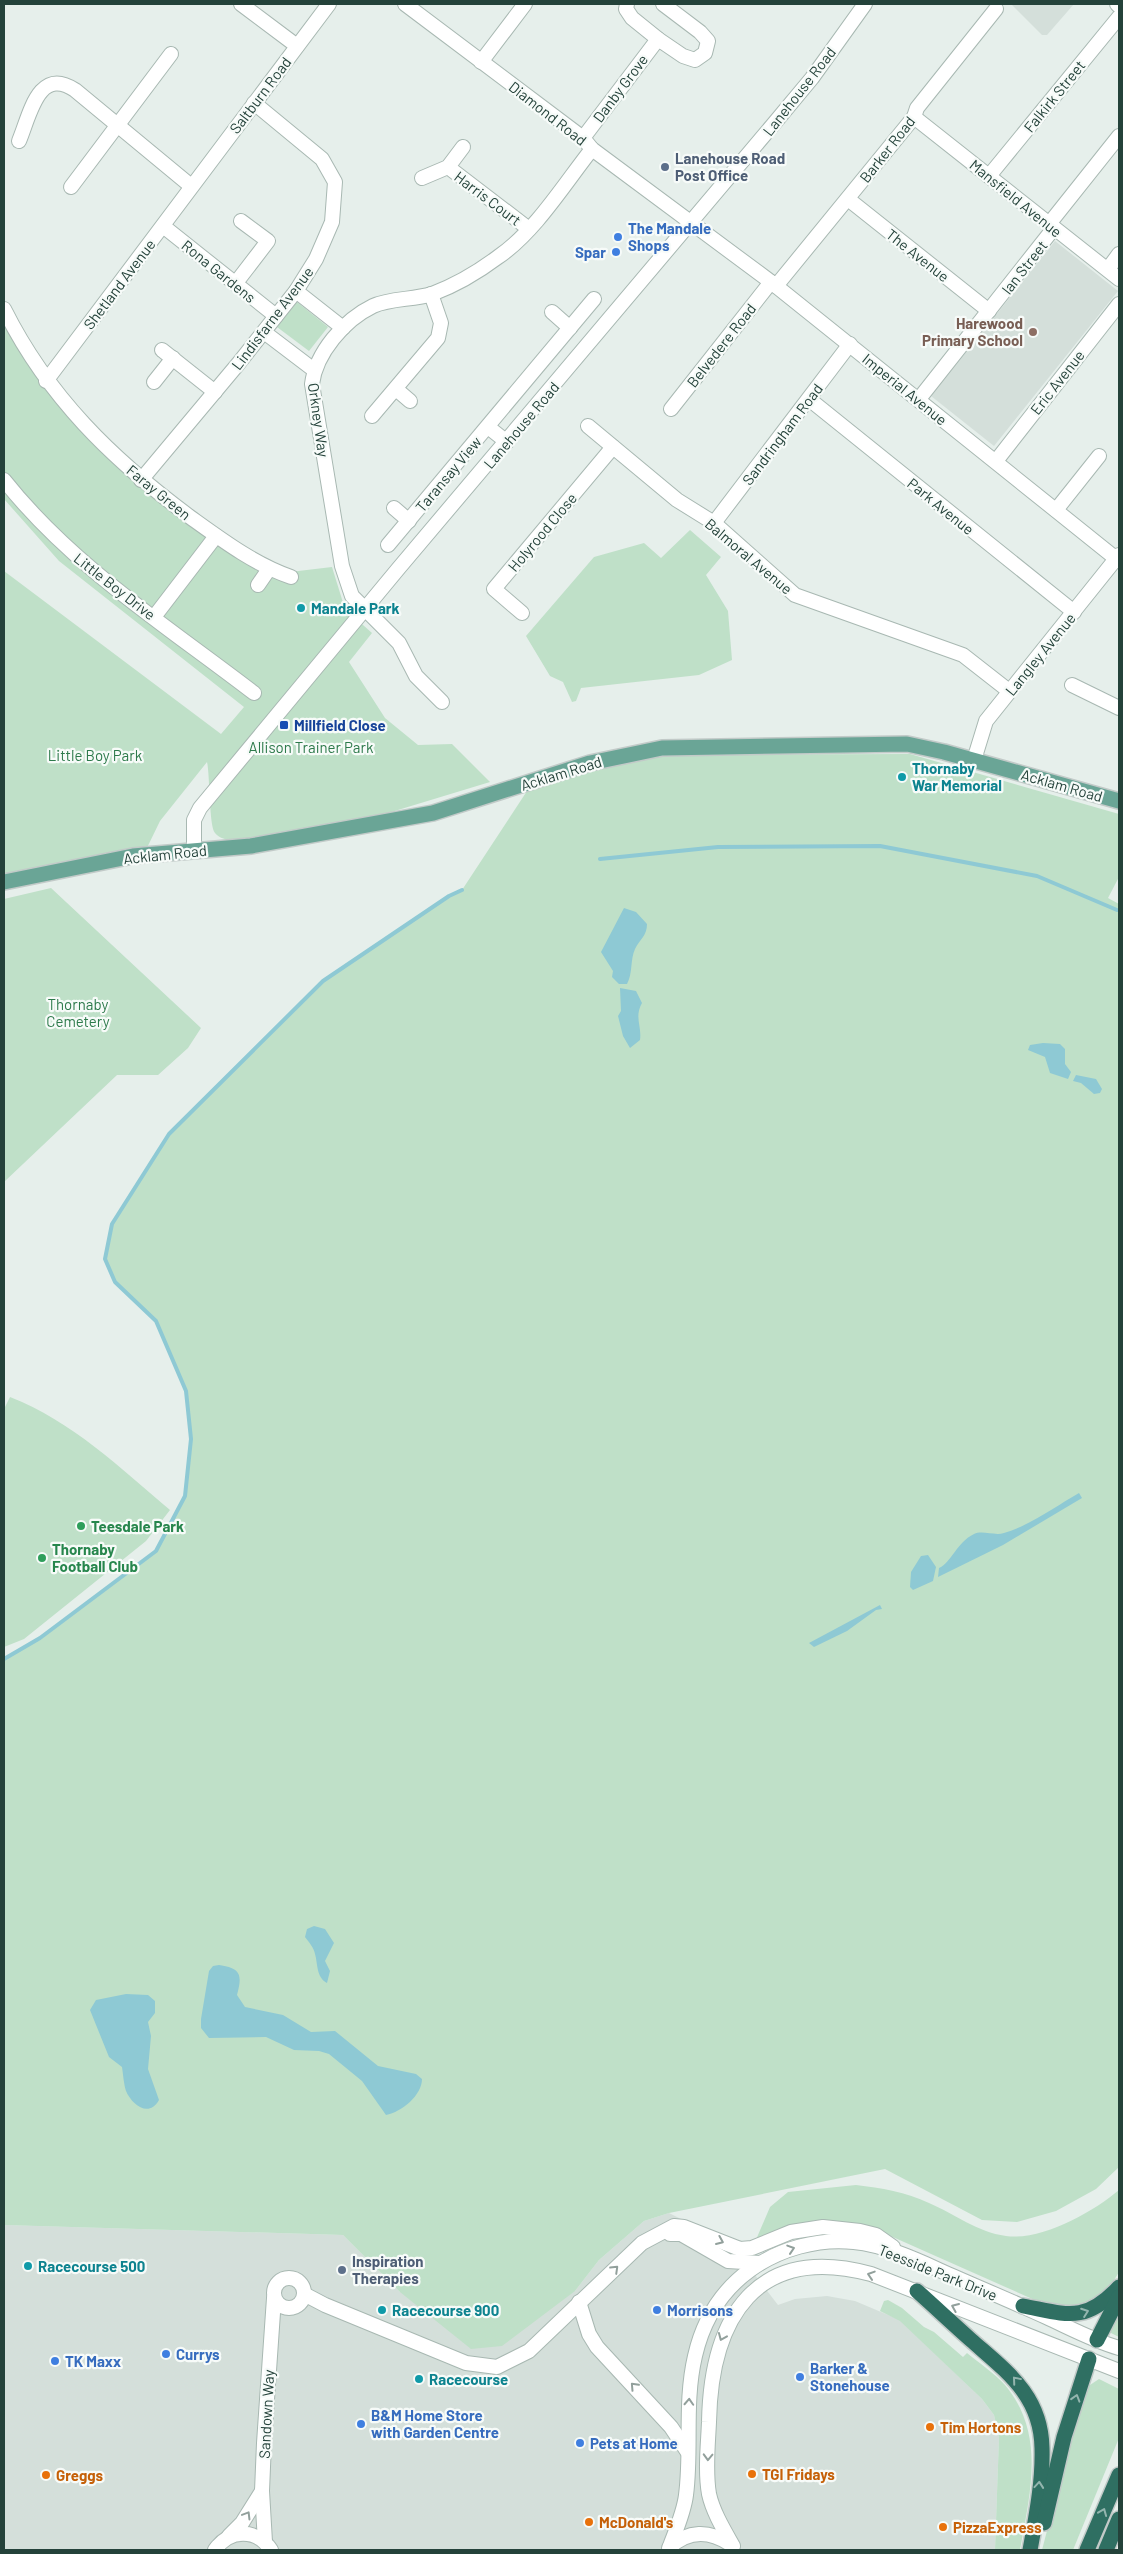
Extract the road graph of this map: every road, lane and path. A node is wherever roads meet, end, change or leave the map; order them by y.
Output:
1 (241, 4) edge
2 (329, 4) edge
3 (405, 4) edge
4 (525, 4) edge
5 (627, 4) edge
6 (663, 4) edge
7 (865, 4) edge
8 (996, 9) dead end
9 (1119, 16) edge
10 (658, 39) junction
11 (297, 46) junction
12 (172, 54) dead end
13 (480, 62) junction
14 (254, 103) junction
15 (914, 116) junction
16 (117, 128) junction
17 (1119, 136) edge
18 (19, 141) dead end
19 (588, 143) junction
20 (463, 147) dead end
21 (448, 168) junction
22 (989, 176) junction
23 (422, 178) dead end
24 (191, 186) junction
25 (71, 187) dead end
26 (848, 199) junction
27 (241, 221) dead end
28 (692, 222) junction
29 (163, 226) junction
30 (1052, 226) junction
31 (529, 229) junction
32 (1119, 254) edge
33 (1108, 270) junction
34 (1119, 279) edge
35 (235, 284) junction
36 (774, 284) junction
37 (296, 291) junction
38 (431, 294) junction
39 (594, 299) dead end
40 (1119, 304) edge
41 (989, 311) junction
42 (552, 312) dead end
43 (5, 314) edge
44 (276, 316) junction
45 (343, 328) junction
46 (570, 328) junction
47 (264, 332) junction
48 (850, 344) junction
49 (314, 370) junction
50 (46, 381) junction
51 (154, 382) dead end
52 (396, 389) junction
53 (215, 392) junction
54 (809, 399) junction
55 (919, 399) junction
56 (410, 401) dead end
57 (671, 409) dead end
58 (372, 416) dead end
59 (588, 426) dead end
60 (488, 427) junction
61 (507, 442) junction
62 (613, 447) junction
63 (1099, 456) dead end
64 (996, 461) junction
65 (4, 480) edge
66 (141, 480) junction
67 (394, 508) dead end
68 (1056, 510) junction
69 (408, 521) junction
70 (714, 523) junction
71 (216, 536) junction
72 (388, 545) dead end
73 (1118, 558) edge
74 (268, 569) junction
75 (291, 577) dead end
76 (258, 585) dead end
77 (366, 608) junction
78 (1074, 612) junction
79 (522, 613) dead end
80 (154, 617) junction
81 (1072, 686) dead end
82 (1009, 691) junction
83 (254, 693) dead end
84 (442, 702) dead end
85 (1119, 708) edge
86 (974, 760) junction
87 (1119, 801) edge
88 (194, 850) junction
89 (4, 882) edge
90 (661, 2233) junction
91 (903, 2255) junction
92 (760, 2263) junction
93 (1119, 2288) edge
94 (917, 2291) junction
95 (304, 2294) junction
96 (1119, 2297) edge
97 (274, 2298) junction
98 (580, 2302) junction
99 (1022, 2306) junction
100 (290, 2309) junction
101 (272, 2338) junction
102 (1111, 2346) edge
103 (1089, 2359) junction
104 (1119, 2371) edge
105 (687, 2451) junction
106 (1119, 2475) edge
107 (262, 2491) junction
108 (1119, 2519) edge
109 (228, 2536) junction
110 (270, 2548) edge
111 (735, 2548) edge
112 (667, 2549) edge
113 (215, 2550) edge
114 (1032, 2550) edge
115 (1088, 2550) edge
116 (1106, 2550) edge

1 - 11 street
2 - 11 street, Saltburn Road
3 - 13 street, Diamond Road
4 - 13 street
5 - 10 street, Danby Grove
6 - 10 street, Danby Grove
7 - 28 street, Lanehouse Road
8 - 15 street, Barker Road
9 - 22 street, Falkirk Street
10 - 19 street, Danby Grove
11 - 14 street, Saltburn Road
12 - 16 street
13 - 19 street, Diamond Road
14 - 24 street, Saltburn Road
14 - 37 street, Lindisfarne Avenue
15 - 22 street, Mansfield Avenue
15 - 26 street, Barker Road
16 - 18 street
16 - 24 street
16 - 25 street
17 - 30 street, Ian Street
19 - 28 street, Diamond Road
19 - 31 street, Danby Grove
20 - 21 street, Harris Court
21 - 23 street, Harris Court
21 - 31 street, Harris Court
22 - 30 street, Mansfield Avenue
24 - 29 street, Shetland Avenue
26 - 36 street, Barker Road
26 - 41 street, The Avenue
27 - 35 street
28 - 36 street, Imperial Avenue
28 - 61 street, Lanehouse Road
29 - 35 street, Rona Gardens
29 - 50 street, Shetland Avenue
30 - 33 street, Mansfield Avenue
30 - 41 street, Ian Street
31 - 38 street, Orkney Way
32 - 33 street
33 - 34 street, Mansfield Avenue
35 - 44 street, Rona Gardens
36 - 48 street, Imperial Avenue
36 - 57 street, Belvedere Road
37 - 44 street, Lindisfarne Avenue
37 - 45 street
38 - 45 street, Orkney Way
38 - 52 street
39 - 46 street, Taransay View
40 - 64 street, Eric Avenue
41 - 55 street, Ian Street
42 - 46 street
43 - 50 street, Faray Green
44 - 47 street, Lindisfarne Avenue
45 - 49 street, Orkney Way
46 - 60 street, Taransay View
47 - 49 street
47 - 53 street, Lindisfarne Avenue
48 - 54 street, Sandringham Road
48 - 55 street, Imperial Avenue
49 - 77 street, Orkney Way
50 - 66 street, Faray Green
51 - 53 street
52 - 56 street
52 - 58 street
53 - 66 street, Lindisfarne Avenue
54 - 70 street, Sandringham Road
54 - 78 street, Park Avenue
55 - 64 street, Imperial Avenue
59 - 62 street, Balmoral Avenue
60 - 61 street
60 - 69 street, Taransay View
61 - 77 street, Lanehouse Road
62 - 70 street, Balmoral Avenue
62 - 79 street, Holyrood Close
63 - 68 street
64 - 68 street, Imperial Avenue
65 - 80 street, Little Boy Drive
66 - 71 street, Faray Green
67 - 69 street, Taransay View
68 - 73 street, Imperial Avenue
69 - 72 street, Taransay View
70 - 82 street, Balmoral Avenue
71 - 74 street, Faray Green
71 - 80 street
73 - 78 street, Langley Avenue
74 - 75 street, Faray Green
74 - 76 street
77 - 84 street
77 - 88 street, Lanehouse Road
78 - 82 street, Langley Avenue
80 - 83 street, Little Boy Drive
81 - 85 street
82 - 86 street, Langley Avenue
86 - 87 main road, Acklam Road
86 - 88 main road, Acklam Road
88 - 89 main road, Acklam Road
90 -> 91 street
90 - 92 street
98 -> 90 street
92 -> 91 street, Teesside Park Drive
91 - 99 street, Teesside Park Drive
105 -> 92 street, Teesside Park Drive
99 -> 93 highway
103 -> 94 street, Teesside Park Drive
94 -> 111 street, Teesside Park Drive
114 -> 94 highway
95 - 97 street
95 - 98 street
95 - 100 street
96 - 102 highway
97 - 100 street
97 - 101 street, Sandown Way
105 -> 98 street
99 - 102 street, Teesside Park Drive
100 - 101 street
101 - 107 street, Sandown Way
102 - 103 street
103 - 104 street, Teesside Park Drive
114 -> 103 highway
105 - 112 street, Teesside Park Drive
115 -> 106 highway
109 -> 107 street
107 - 110 street, Sandown Way
108 - 116 highway
109 - 110 street
109 - 113 street
111 - 112 street

